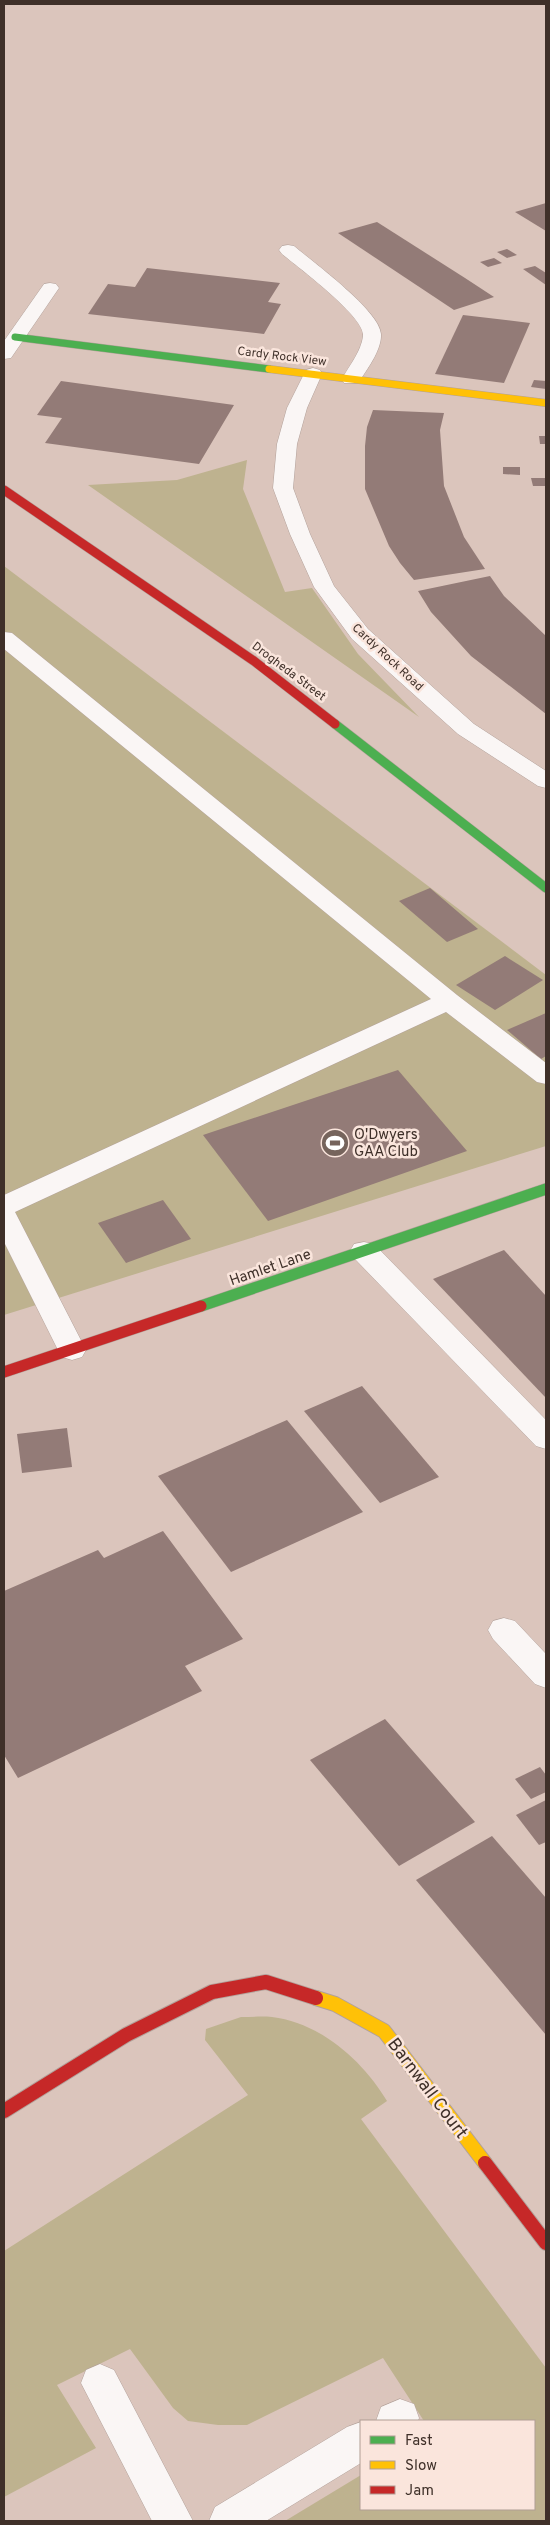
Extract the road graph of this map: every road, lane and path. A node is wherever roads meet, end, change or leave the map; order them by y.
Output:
1 (288, 250) dead end
2 (50, 288) dead end
3 (15, 338) junction
4 (4, 354) edge
5 (313, 374) junction
6 (351, 379) junction
7 (546, 403) edge
8 (4, 490) edge
9 (4, 638) edge
10 (546, 781) edge
11 (546, 888) edge
12 (448, 1001) junction
13 (546, 1076) edge
14 (546, 1189) edge
15 (4, 1206) edge
16 (4, 1215) edge
17 (364, 1251) junction
18 (72, 1350) junction
19 (4, 1372) edge
20 (546, 1438) edge
21 (504, 1630) dead end
22 (546, 1675) edge
23 (4, 2110) edge
24 (546, 2243) edge
25 (100, 2383) dead end
26 (360, 2443) edge
27 (174, 2521) edge
28 (229, 2521) edge

1 - 6 street
2 - 3 street
3 - 4 street
3 - 5 street, Cardy Rock View
5 - 6 street, Cardy Rock View
5 - 10 street, Cardy Rock Road
6 - 7 street, Cardy Rock View
8 - 11 street, Drogheda Street
9 - 12 street
12 - 13 street
12 - 15 street
14 - 17 street, Hamlet Lane
16 - 18 street
17 - 18 street, Hamlet Lane
17 - 20 street
18 - 19 street, Hamlet Lane
21 - 22 street
23 - 24 street, Barnwall Court
25 - 27 street
26 - 28 street

